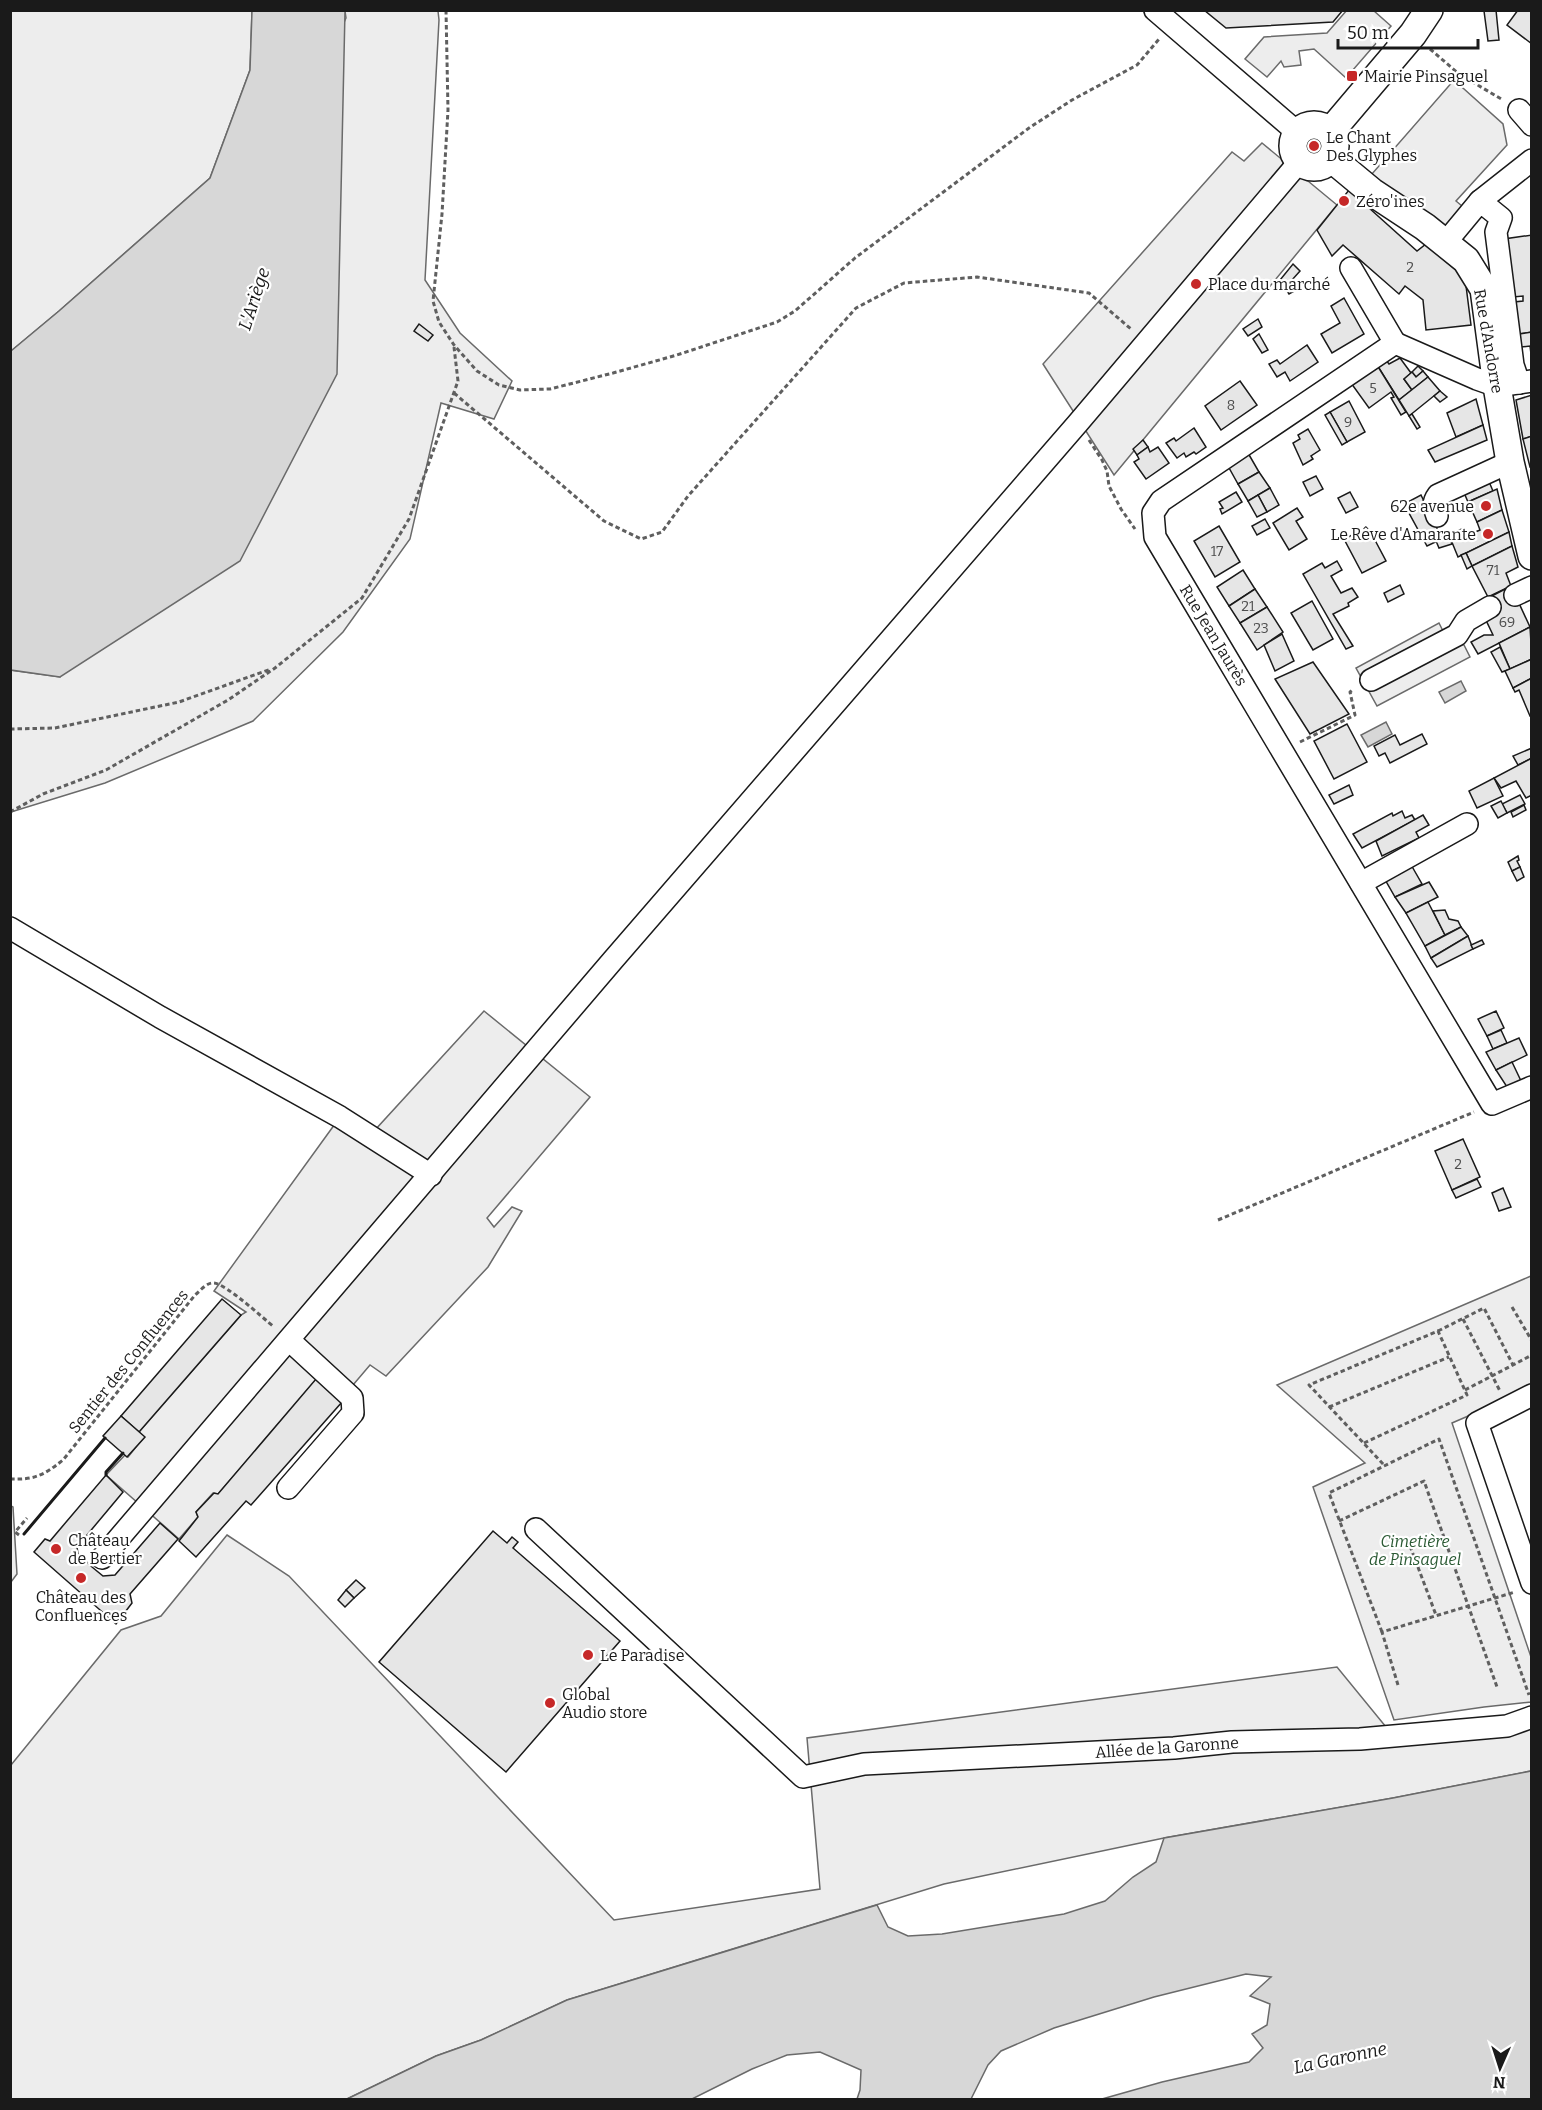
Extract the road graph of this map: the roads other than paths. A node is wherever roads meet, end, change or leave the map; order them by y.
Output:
1 (1155, 10) edge
2 (1430, 10) edge
3 (1298, 133) junction
4 (1331, 145) junction
5 (1532, 160) edge
6 (1300, 161) junction
7 (1480, 201) junction
8 (1446, 242) junction
9 (1351, 268) dead end
10 (1395, 343) junction
11 (1516, 383) edge
12 (1510, 462) junction
13 (1437, 516) dead end
14 (1532, 556) edge
15 (1490, 607) dead end
16 (1371, 680) road end
17 (1467, 824) dead end
18 (1361, 883) junction
19 (10, 928) edge
20 (1532, 1087) edge
21 (431, 1174) junction
22 (289, 1340) junction
23 (1532, 1395) edge
24 (288, 1488) dead end
25 (536, 1528) dead end
26 (102, 1558) dead end
27 (1527, 1586) edge
28 (1532, 1717) edge

1 - 3 street
2 - 4 main road
3 - 4 main road
3 - 6 main road
4 - 6 main road
4 - 8 main road, Rue d'Andorre
5 - 7 street
6 - 21 street
7 - 8 street
7 - 11 street
8 - 11 main road, Rue d'Andorre
9 - 10 street
10 - 11 street
10 - 18 street, Rue Jean Jaurès
11 - 12 main road, Rue d'Andorre
12 - 13 street
12 - 14 main road, Rue d'Andorre
15 - 16 street
17 - 18 street
18 - 20 street, Rue Jean Jaurès
19 - 21 street
21 - 22 street
22 - 24 street
22 - 26 street
23 - 27 street
25 - 28 street, Allée de la Garonne

